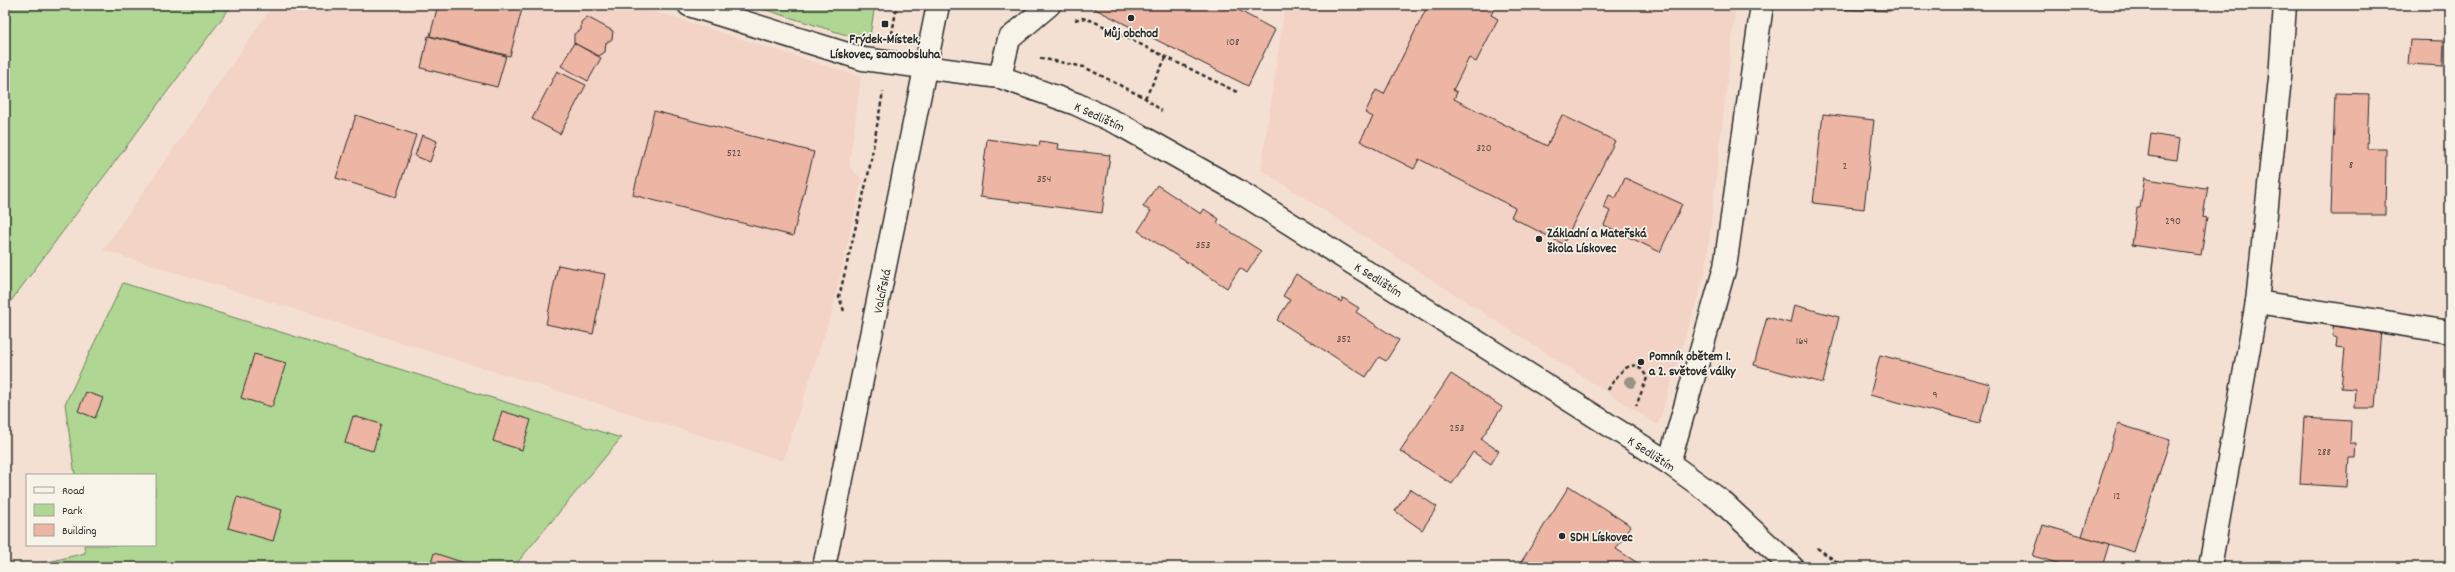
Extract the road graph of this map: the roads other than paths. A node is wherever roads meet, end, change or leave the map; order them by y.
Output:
1 (689, 5) edge
2 (1049, 5) edge
3 (1762, 5) edge
4 (2285, 5) edge
5 (938, 9) edge
6 (927, 66) junction
7 (1000, 77) junction
8 (2257, 302) junction
9 (2450, 332) edge
10 (1669, 463) junction
11 (824, 567) edge
12 (1792, 567) edge
13 (2210, 567) edge

1 - 6 street, K Sedlištím
2 - 7 street
3 - 10 street
4 - 8 street
5 - 6 street, Valcířská
6 - 7 street, K Sedlištím
6 - 11 street, Valcířská
7 - 10 street, K Sedlištím
8 - 9 street
8 - 13 street
10 - 12 street, K Sedlištím

